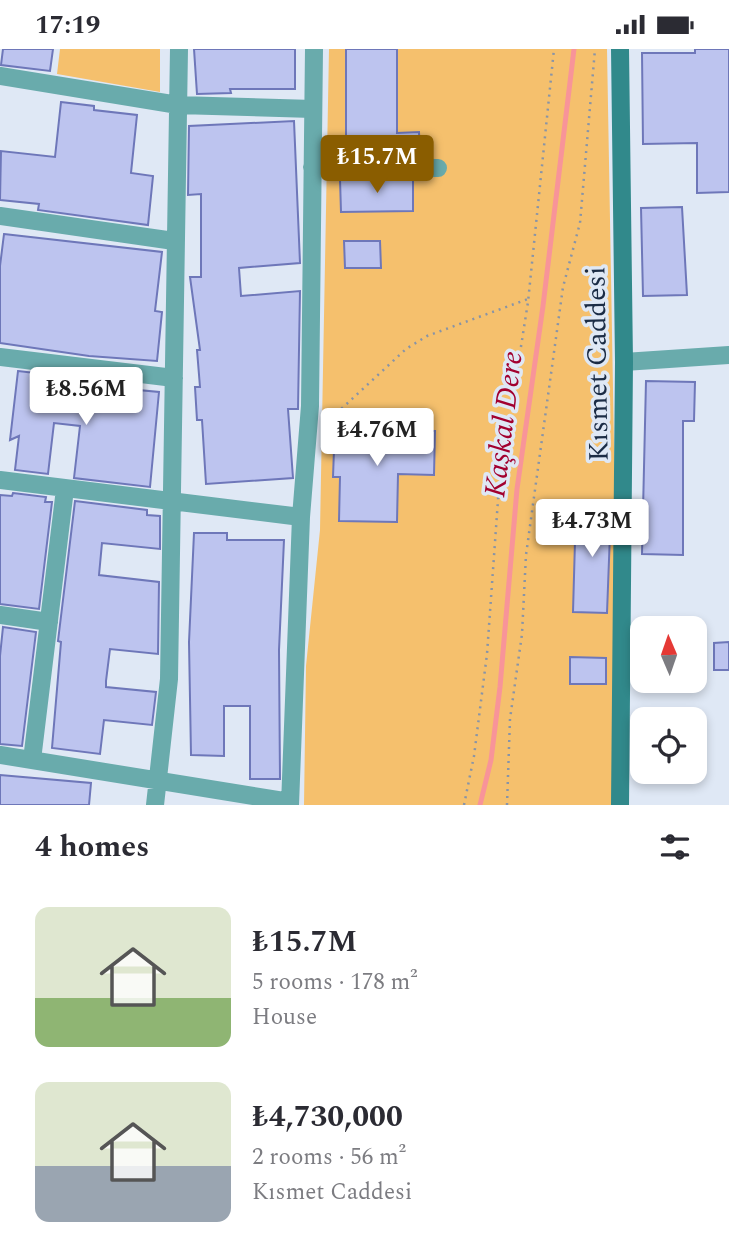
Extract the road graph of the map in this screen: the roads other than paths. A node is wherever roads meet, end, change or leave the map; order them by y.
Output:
1 (179, 49) edge
2 (314, 49) edge
3 (620, 49) edge
4 (0, 76) edge
5 (178, 105) junction
6 (313, 109) junction
7 (312, 167) junction
8 (438, 168) dead end
9 (0, 216) edge
10 (174, 241) junction
11 (729, 355) edge
12 (0, 357) edge
13 (624, 362) junction
14 (174, 378) junction
15 (0, 481) edge
16 (65, 489) junction
17 (173, 500) junction
18 (301, 517) junction
19 (0, 615) edge
20 (49, 622) junction
21 (0, 755) edge
22 (32, 760) junction
23 (158, 779) junction
24 (290, 803) edge
25 (155, 805) edge
26 (620, 805) edge

1 - 5 street
2 - 6 street
3 - 13 main road, Kısmet Caddesi
4 - 5 street
5 - 6 street
5 - 10 street
6 - 7 street
7 - 8 street
7 - 18 street
9 - 10 street
10 - 14 street
11 - 13 street
12 - 14 street
13 - 26 main road, Kısmet Caddesi
14 - 17 street
15 - 16 street
16 - 17 street
16 - 20 street
17 - 18 street
17 - 23 street
18 - 24 street
19 - 20 street
20 - 22 street
21 - 22 street
22 - 23 street
23 - 24 street
23 - 25 street

